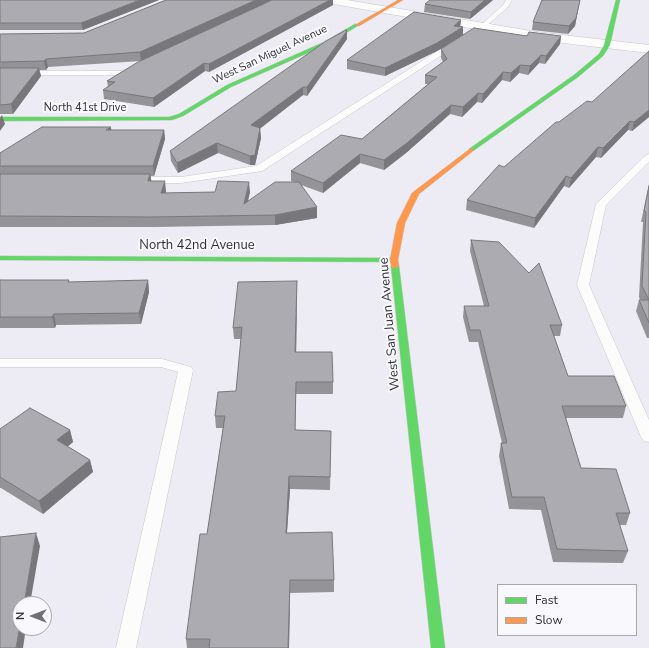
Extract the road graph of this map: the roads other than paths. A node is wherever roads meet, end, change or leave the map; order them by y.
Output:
1 (328, 0) edge
2 (401, 0) edge
3 (509, 0) edge
4 (618, 0) edge
5 (385, 10) junction
6 (483, 26) junction
7 (607, 45) junction
8 (649, 49) edge
9 (145, 63) edge
10 (0, 73) edge
11 (170, 119) joint
12 (0, 120) edge
13 (649, 157) edge
14 (126, 180) edge
15 (0, 258) edge
16 (394, 260) junction
17 (0, 363) edge
18 (649, 437) edge
19 (126, 648) edge
20 (438, 648) edge

1 - 5 street
2 - 5 street, West San Miguel Avenue
3 - 6 lane
4 - 7 street, West San Juan Avenue
5 - 6 street
5 - 11 street, West San Miguel Avenue
6 - 7 street
6 - 14 lane
7 - 8 street
7 - 16 street, West San Juan Avenue
9 - 10 lane
11 - 12 street, North 41st Drive
13 - 18 lane
15 - 16 street, North 42nd Avenue
16 - 20 street, West San Juan Avenue
17 - 19 lane

